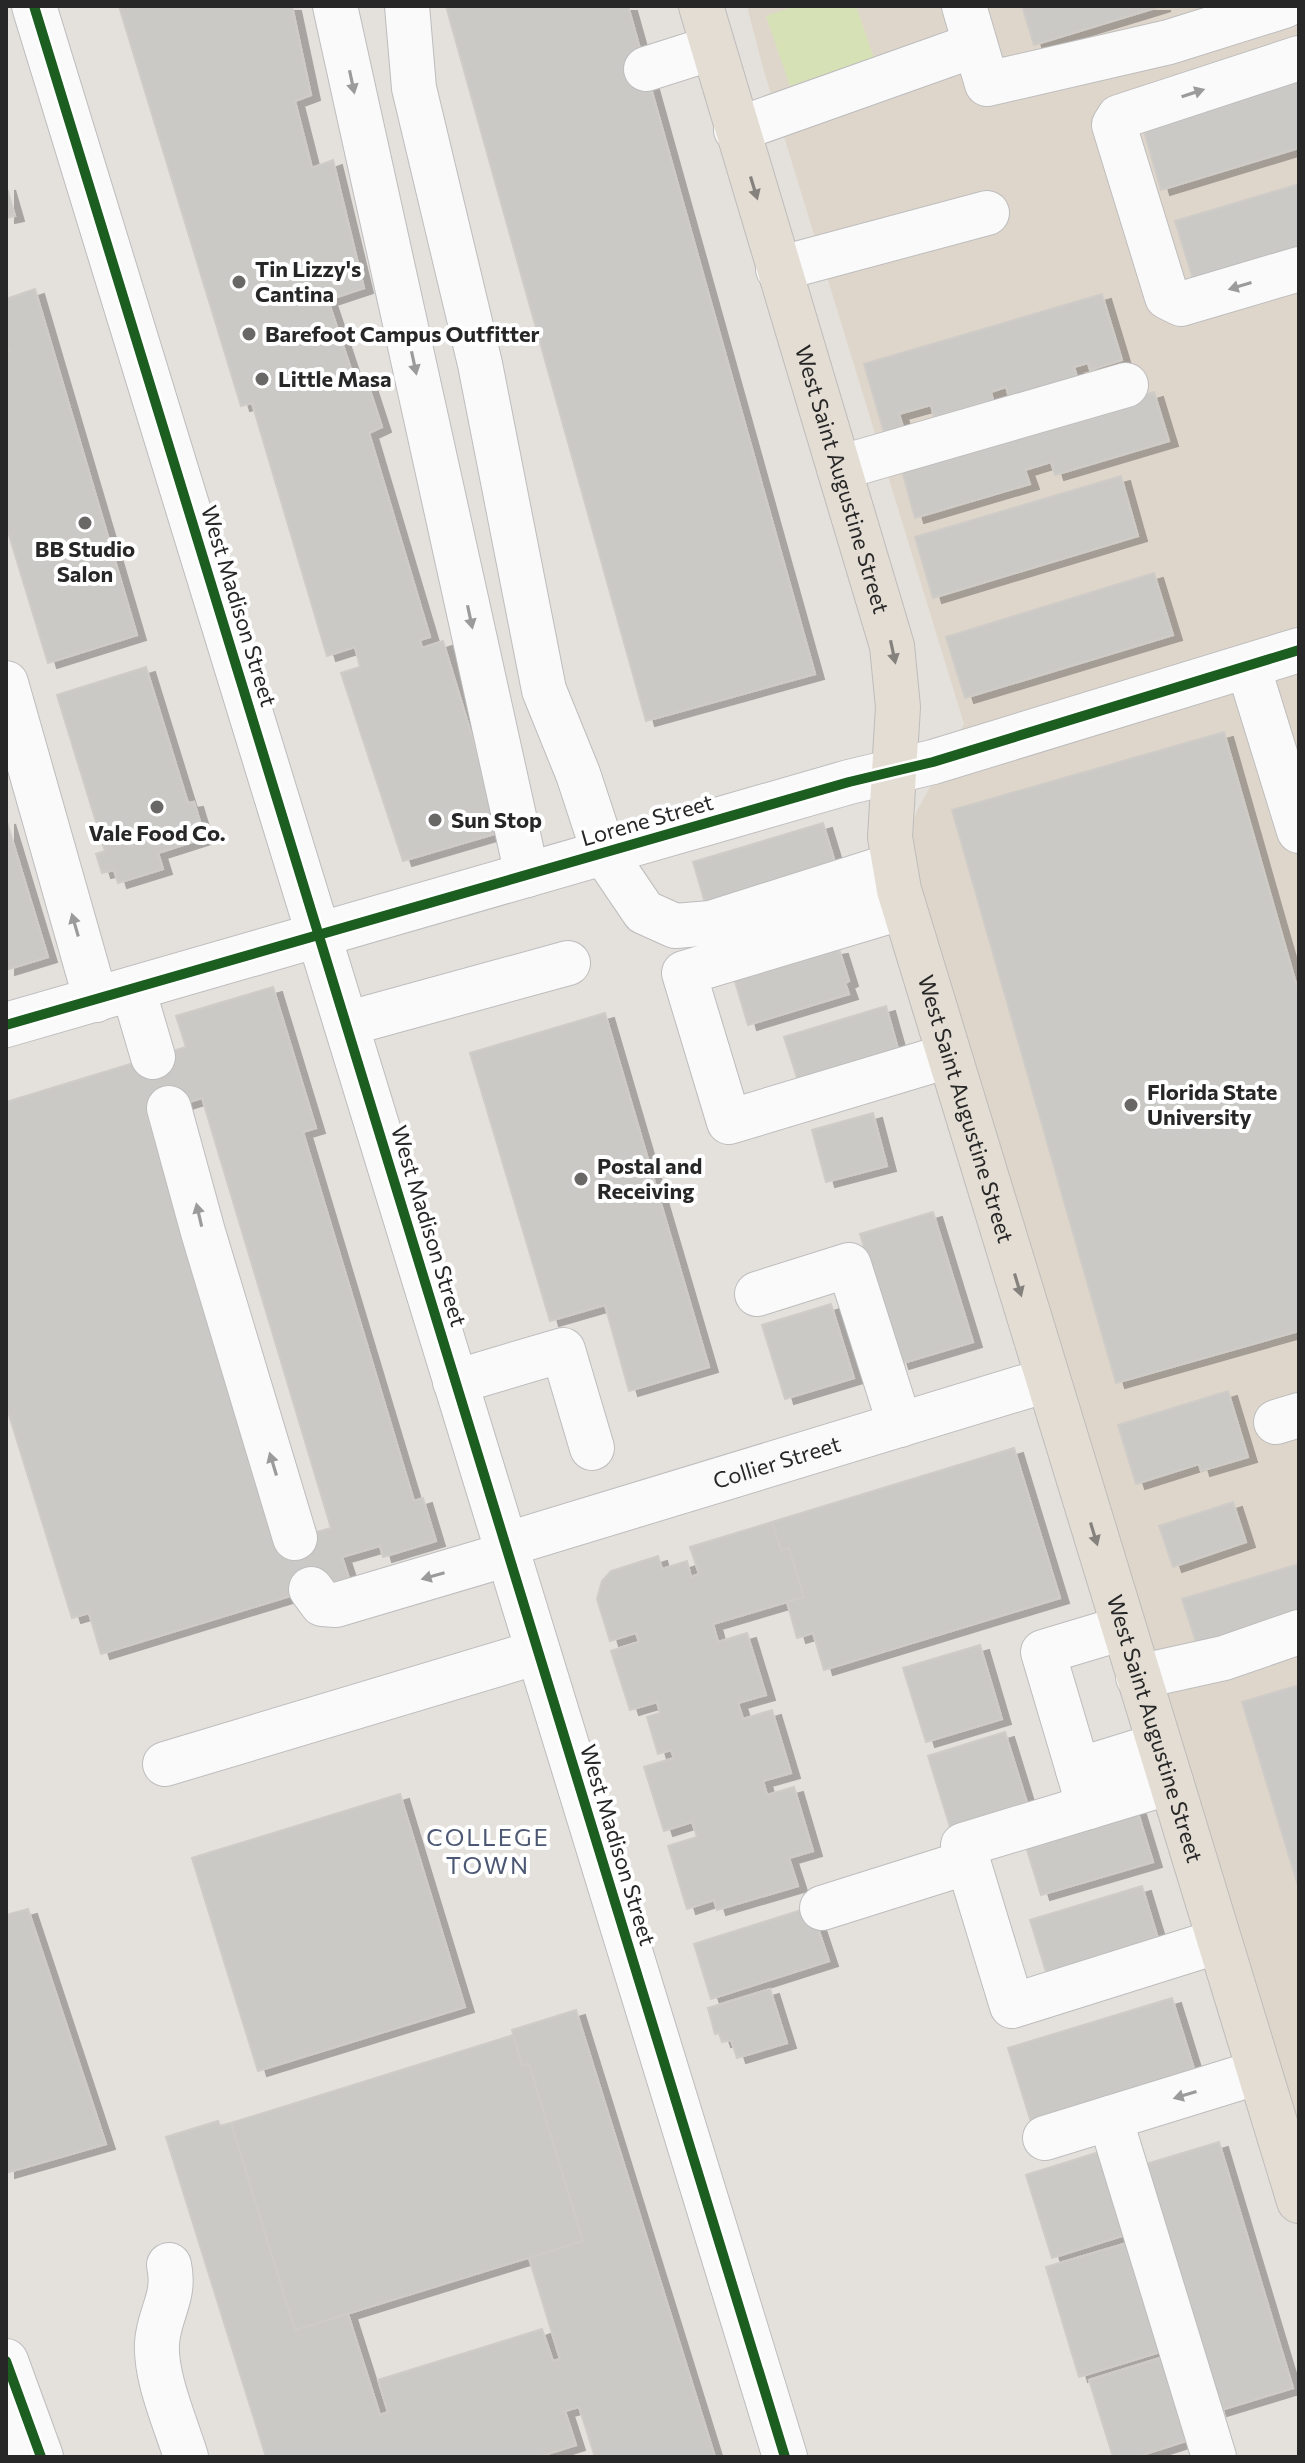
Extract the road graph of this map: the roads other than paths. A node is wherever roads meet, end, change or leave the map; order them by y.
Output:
1 (34, 6) edge
2 (335, 6) edge
3 (407, 6) edge
4 (701, 6) edge
5 (1284, 6) edge
6 (969, 26) edge
7 (712, 48) junction
8 (1299, 58) edge
9 (646, 69) dead end
10 (736, 130) junction
11 (987, 213) dead end
12 (778, 269) junction
13 (1299, 269) edge
14 (1126, 385) dead end
15 (839, 468) junction
16 (1299, 650) edge
17 (1248, 666) junction
18 (6, 683) edge
19 (895, 771) junction
20 (1299, 831) edge
21 (604, 853) junction
22 (894, 865) junction
23 (527, 875) junction
24 (904, 907) junction
25 (319, 935) junction
26 (568, 963) dead end
27 (114, 994) junction
28 (346, 1024) junction
29 (6, 1025) edge
30 (948, 1056) junction
31 (153, 1057) dead end
32 (169, 1108) dead end
33 (757, 1294) dead end
34 (1047, 1380) junction
35 (455, 1382) junction
36 (900, 1425) junction
37 (592, 1448) dead end
38 (295, 1538) dead end
39 (507, 1550) junction
40 (311, 1589) dead end
41 (1123, 1628) junction
42 (1299, 1632) edge
43 (538, 1652) junction
44 (1138, 1677) junction
45 (1165, 1763) junction
46 (165, 1764) dead end
47 (1084, 1788) junction
48 (968, 1862) junction
49 (822, 1908) dead end
50 (1219, 1941) junction
51 (1259, 2072) junction
52 (1110, 2118) junction
53 (1045, 2138) dead end
54 (1299, 2201) edge
55 (169, 2265) dead end
56 (6, 2361) edge
57 (41, 2457) edge
58 (186, 2457) edge
59 (785, 2457) edge
60 (1214, 2457) edge

1 - 25 street, West Madison Street
2 -> 23 street
3 - 21 street
4 - 7 main road, West Saint Augustine Street
5 - 6 street
6 - 10 street
7 - 9 street
7 - 10 main road, West Saint Augustine Street
13 -> 8 street
10 -> 12 main road, West Saint Augustine Street
11 - 12 street
12 - 15 main road, West Saint Augustine Street
14 - 15 street
15 -> 19 main road, West Saint Augustine Street
16 - 17 street, Lorene Street
17 - 19 street, Lorene Street
17 - 20 street
27 -> 18 street
19 - 21 street, Lorene Street
19 - 22 main road, West Saint Augustine Street
21 - 22 street
21 - 23 street, Lorene Street
22 - 24 main road, West Saint Augustine Street
23 - 25 street, Lorene Street
24 - 30 main road, West Saint Augustine Street
24 - 30 street
25 - 27 street, Lorene Street
25 - 28 street, West Madison Street
26 - 28 street
27 - 29 street, Lorene Street
27 - 31 street
28 - 35 street, West Madison Street
30 -> 34 main road, West Saint Augustine Street
38 -> 32 street
33 - 36 street
34 - 36 street, Collier Street
34 -> 41 main road, West Saint Augustine Street
35 - 37 street
35 - 39 street, West Madison Street
36 - 39 street, Collier Street
39 -> 40 street, Collier Street
39 - 43 street, West Madison Street
41 - 44 main road, West Saint Augustine Street
41 - 47 street
42 - 44 street
43 - 46 street
43 - 59 street, West Madison Street
44 - 45 main road, West Saint Augustine Street
45 - 47 street
45 - 50 main road, West Saint Augustine Street
47 - 48 street
48 - 49 street
48 - 50 street
50 - 51 main road, West Saint Augustine Street
51 -> 52 street
51 - 54 main road, West Saint Augustine Street
52 - 53 street
52 - 60 street
55 - 58 street
56 - 57 street

